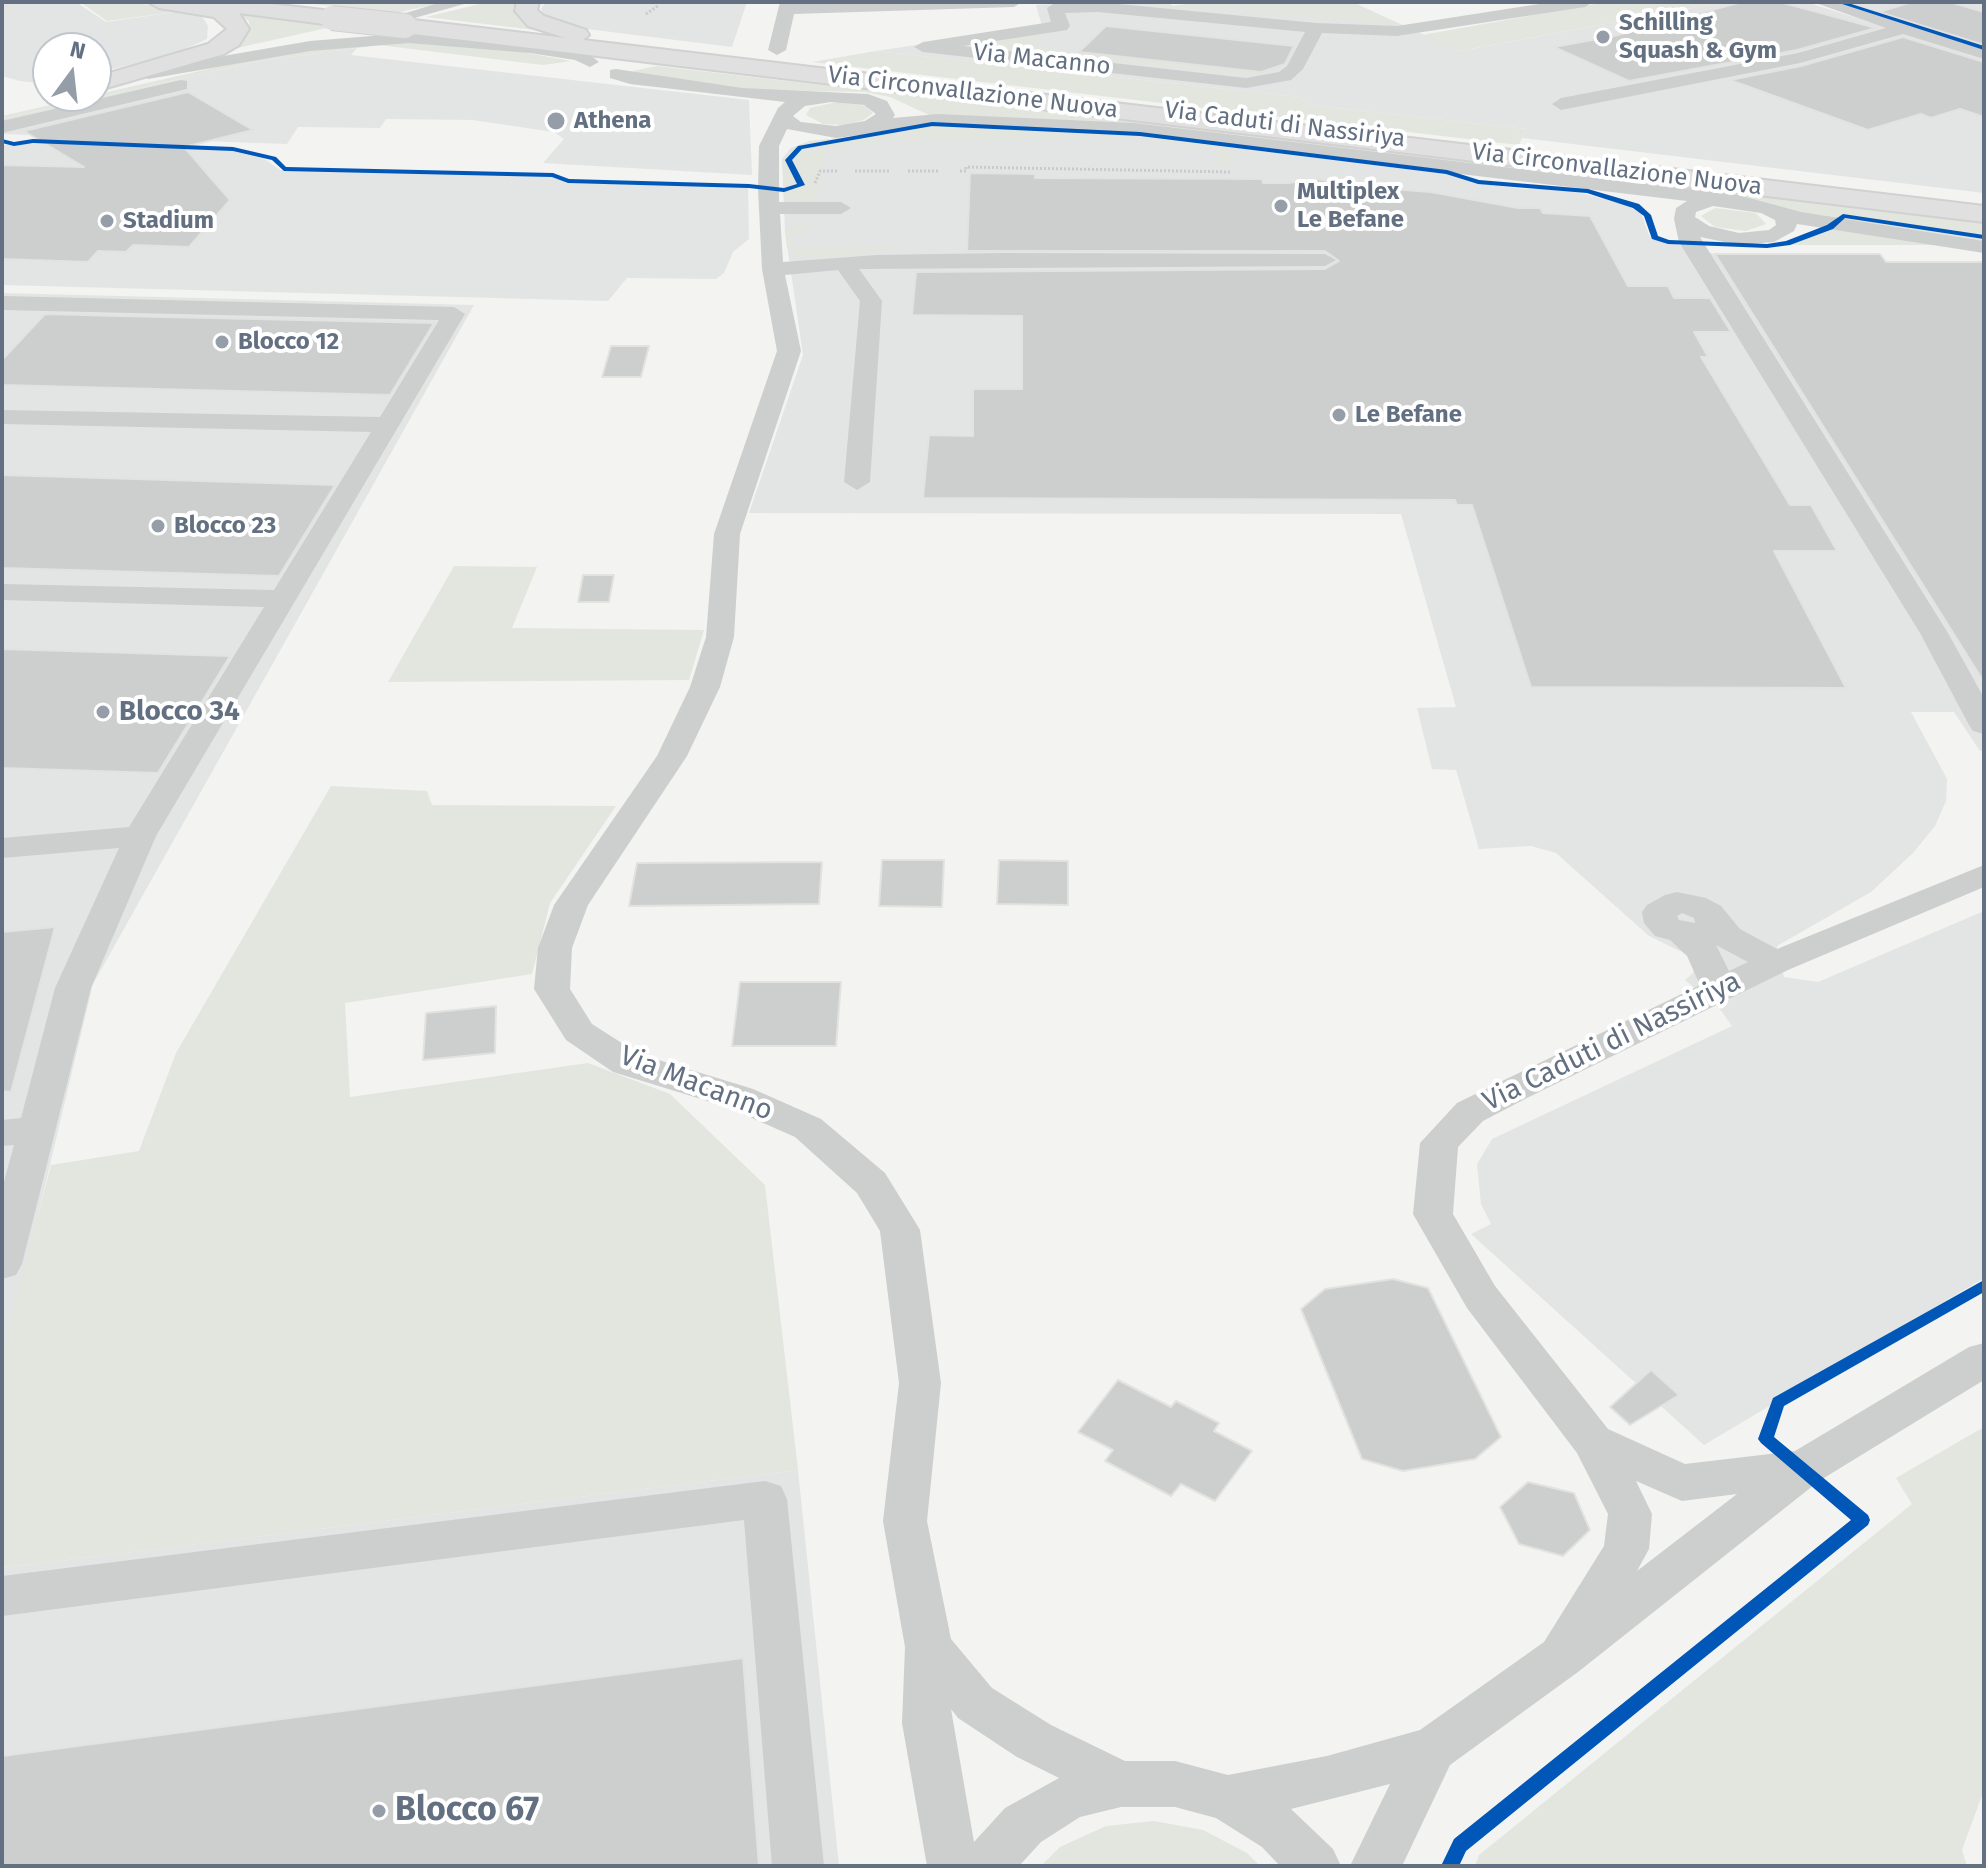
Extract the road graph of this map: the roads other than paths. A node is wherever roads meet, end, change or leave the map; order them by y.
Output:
1 (159, 2) edge
2 (201, 2) edge
3 (262, 2) edge
4 (463, 2) edge
5 (528, 2) edge
6 (1014, 2) edge
7 (1585, 2) edge
8 (1821, 2) edge
9 (1076, 5) edge
10 (787, 6) edge
11 (358, 19) junction
12 (413, 20) junction
13 (1316, 28) junction
14 (1905, 28) junction
15 (530, 48) junction
16 (777, 50) dead end
17 (366, 51) dead end
18 (1984, 54) edge
19 (441, 60) dead end
20 (622, 61) junction
21 (590, 62) junction
22 (316, 63) dead end
23 (653, 63) junction
24 (546, 70) dead end
25 (572, 71) junction
26 (148, 74) junction
27 (112, 80) edge
28 (112, 81) edge
29 (742, 93) junction
30 (812, 98) junction
31 (32, 101) edge
32 (1063, 104) junction
33 (1561, 104) dead end
34 (885, 109) junction
35 (2, 111) edge
36 (783, 115) junction
37 (938, 120) junction
38 (871, 126) junction
39 (2, 127) edge
40 (836, 132) junction
41 (1578, 182) junction
42 (769, 194) junction
43 (1738, 201) junction
44 (1984, 205) edge
45 (841, 208) dead end
46 (1773, 210) junction
47 (1984, 214) edge
48 (821, 221) dead end
49 (1686, 222) junction
50 (1984, 247) edge
51 (1325, 260) dead end
52 (845, 265) junction
53 (773, 269) junction
54 (3, 304) edge
55 (2, 417) edge
56 (388, 425) junction
57 (857, 482) dead end
58 (2, 592) edge
59 (284, 599) junction
60 (1984, 725) edge
61 (140, 836) junction
62 (2, 848) edge
63 (1984, 855) edge
64 (1984, 875) edge
65 (1937, 892) junction
66 (1776, 962) junction
67 (1720, 989) junction
68 (20, 1131) edge
69 (2, 1264) edge
70 (1984, 1359) edge
71 (1593, 1441) junction
72 (1803, 1468) junction
73 (2, 1596) edge
74 (929, 1647) junction
75 (1561, 1657) junction
76 (1433, 1749) junction
77 (1121, 1784) junction
78 (1228, 1798) junction
79 (798, 1866) edge
80 (953, 1866) edge
81 (986, 1866) edge
82 (1315, 1866) edge
83 (1376, 1866) edge

1 - 27 main road
2 - 12 main road, Via Circonvallazione Nuova, bridge
3 - 11 main road, Via Circonvallazione Nuova
4 - 12 street
5 - 20 main road
6 - 10 street, Via Macanno
7 - 13 street, Via Macanno
8 - 14 street
9 - 13 street, Via Macanno
9 - 13 street, Via Macanno
10 - 16 street, Via Macanno
11 - 12 main road, Via Circonvallazione Nuova
11 - 26 street
12 - 20 main road, Via Circonvallazione Nuova
12 - 32 main road, Via Circonvallazione Nuova
14 - 18 street
14 - 33 street
15 - 21 street
15 - 23 main road
15 - 26 street
17 - 19 street
20 - 21 street
20 - 23 street, Via Circonvallazione Nuova
20 - 25 street
20 - 29 street
20 - 44 main road, Via Circonvallazione Nuova
21 - 25 street
22 - 39 street
23 - 32 main road
24 - 25 street
26 - 28 street
29 - 30 street
29 - 36 street
30 - 34 street
30 - 36 street
31 - 35 street
32 - 47 main road, Via Circonvallazione Nuova
34 - 37 street, Via Caduti di Nassiriya
34 - 38 street
36 - 40 street
36 - 42 street, Via Macanno
37 - 38 street, Via Caduti di Nassiriya
37 - 41 street, Via Caduti di Nassiriya
38 - 40 street
40 - 42 street
41 - 43 street, Via Caduti di Nassiriya
41 - 49 street, Via Caduti di Nassiriya
42 - 45 street
42 - 48 street
42 - 53 street, Via Macanno
43 - 46 street, Via Caduti di Nassiriya
43 - 49 street, Via Caduti di Nassiriya
46 - 49 street, Via Caduti di Nassiriya
46 - 50 street, Via Caduti di Nassiriya
49 - 60 street
51 - 52 street
52 - 53 street
52 - 57 street
53 - 74 street, Via Macanno
54 - 56 street
55 - 56 street
56 - 59 street
58 - 59 street
59 - 61 street
61 - 62 street
61 - 68 street
63 - 65 street
64 - 65 street, Via Caduti di Nassiriya
65 - 66 street, Via Caduti di Nassiriya
66 - 67 street, Via Caduti di Nassiriya
66 - 67 street
67 - 71 street, Via Caduti di Nassiriya
68 - 69 street
70 - 72 street
71 - 72 street, Via Caduti di Nassiriya
71 - 75 street, Via Caduti di Nassiriya
72 - 75 street
73 - 79 street
74 - 77 street, Via Macanno
74 - 80 street
75 - 76 street
76 - 78 street
76 - 83 street
77 - 78 street, Via Macanno
77 - 81 street, Via Macanno
78 - 82 street, Via Macanno

